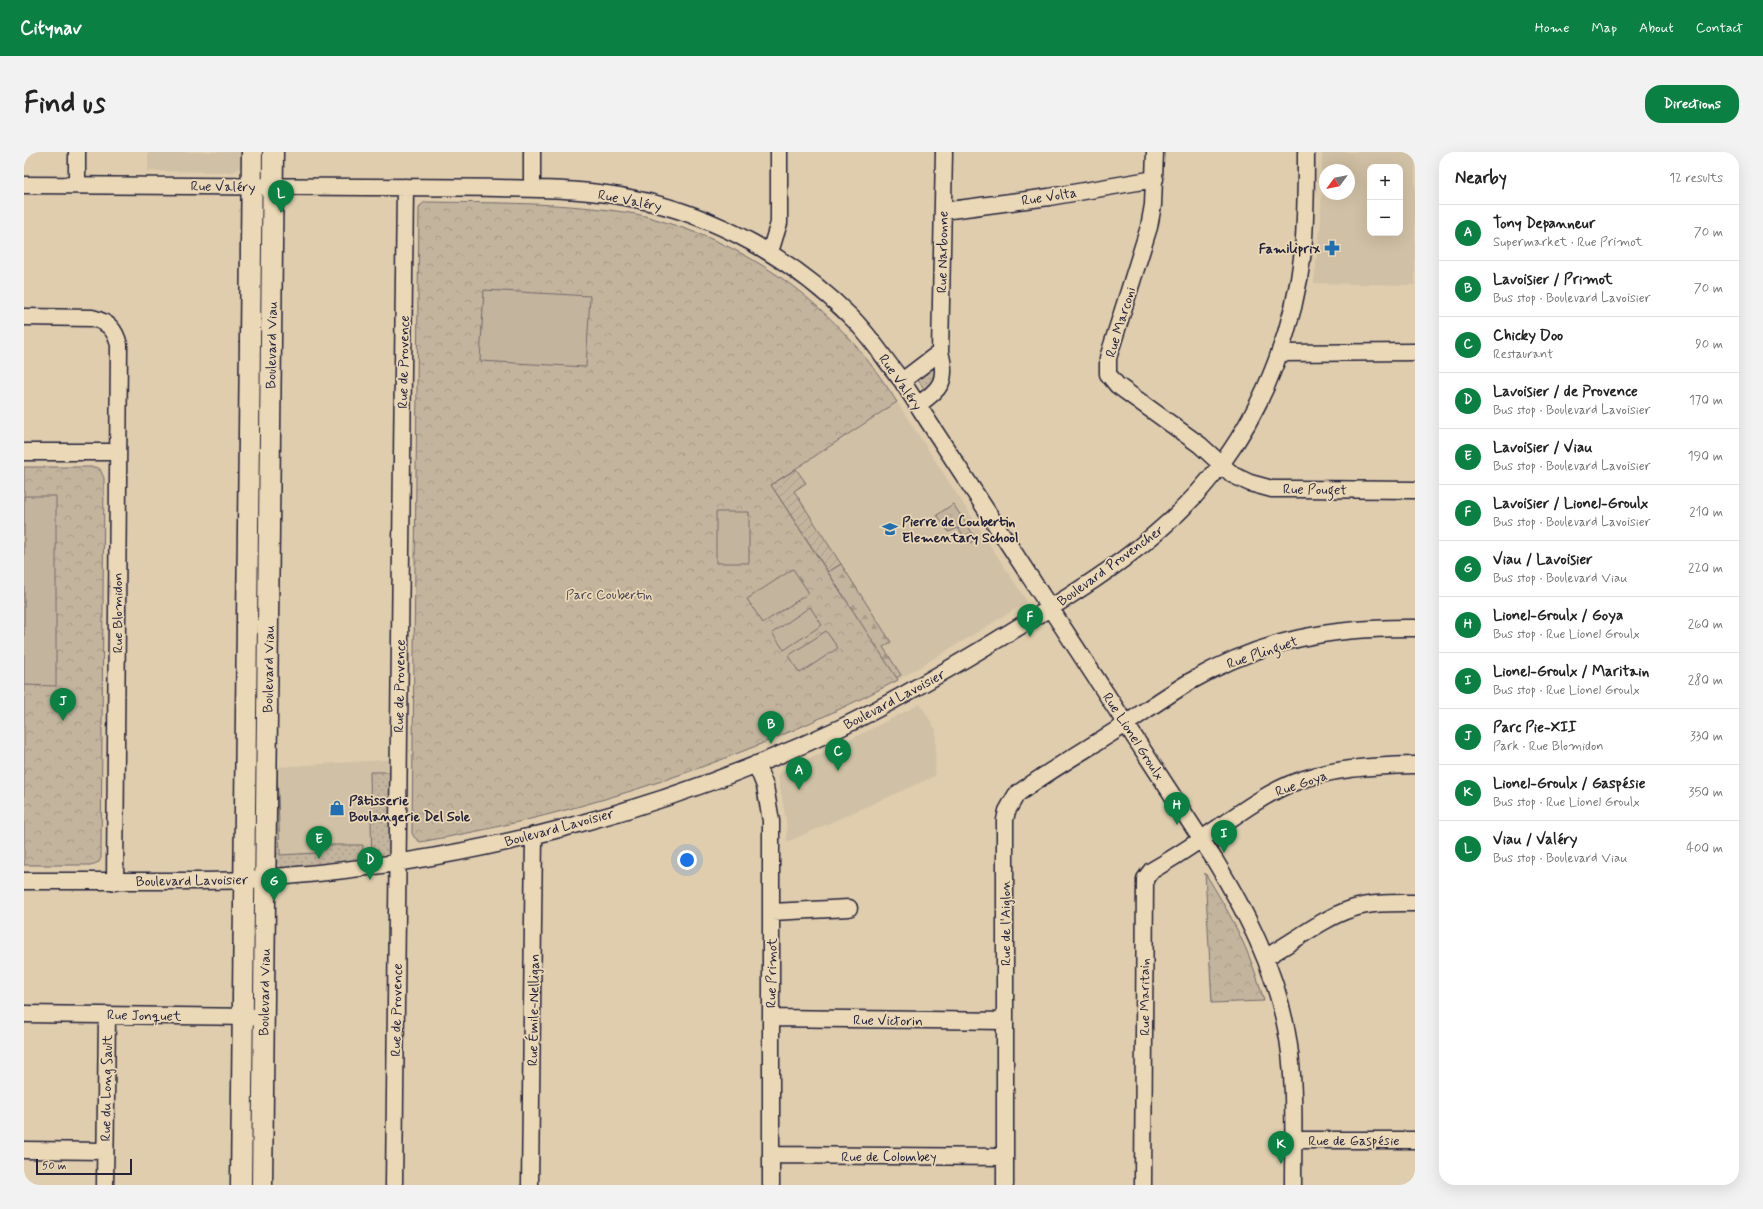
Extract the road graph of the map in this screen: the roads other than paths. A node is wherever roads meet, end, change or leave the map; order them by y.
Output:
1 (77, 152) edge
2 (252, 152) edge
3 (273, 152) edge
4 (532, 152) edge
5 (779, 152) edge
6 (944, 152) edge
7 (1155, 152) edge
8 (1306, 152) edge
9 (1155, 179) junction
10 (24, 185) edge
11 (77, 185) junction
12 (273, 186) junction
13 (251, 187) junction
14 (405, 187) junction
15 (532, 189) junction
16 (943, 211) junction
17 (770, 252) junction
18 (24, 317) edge
19 (940, 352) junction
20 (1415, 352) edge
21 (1279, 353) junction
22 (902, 381) junction
23 (917, 405) junction
24 (24, 452) edge
25 (118, 452) junction
26 (1221, 464) junction
27 (1415, 490) edge
28 (1050, 608) junction
29 (1415, 628) edge
30 (1126, 724) junction
31 (756, 764) junction
32 (1415, 766) edge
33 (534, 835) junction
34 (1201, 840) junction
35 (397, 863) junction
36 (266, 878) junction
37 (245, 880) junction
38 (24, 881) edge
39 (115, 882) junction
40 (1415, 903) edge
41 (849, 908) dead end
42 (772, 912) junction
43 (1266, 957) junction
44 (24, 1014) edge
45 (107, 1015) junction
46 (242, 1016) junction
47 (264, 1017) junction
48 (771, 1018) junction
49 (1005, 1021) junction
50 (1293, 1140) junction
51 (1415, 1140) edge
52 (24, 1150) edge
53 (105, 1151) junction
54 (772, 1155) junction
55 (1006, 1157) junction
56 (105, 1185) edge
57 (241, 1185) edge
58 (262, 1185) edge
59 (394, 1185) edge
60 (530, 1185) edge
61 (771, 1185) edge
62 (1005, 1185) edge
63 (1143, 1185) edge
64 (1293, 1185) edge

1 - 11 street
2 - 13 main road, Boulevard Viau
3 - 12 main road, Boulevard Viau
4 - 15 street
5 - 17 street
6 - 16 street, Rue Narbonne
7 - 9 street, Rue Marconi
8 - 21 street, Boulevard Provencher
9 - 16 street, Rue Volta
9 - 26 street, Rue Marconi
10 - 11 street, Rue Valéry
11 - 13 street, Rue Valéry
12 - 13 street, Rue Valéry
12 - 14 street, Rue Valéry
12 - 36 main road, Boulevard Viau
13 - 37 main road, Boulevard Viau
14 - 15 street, Rue Valéry
14 - 35 street, Rue de Provence
15 - 17 street, Rue Valéry
16 - 19 street, Rue Narbonne
17 - 22 street, Rue Valéry
18 - 25 street, Rue Blomidon
19 - 22 street
19 - 23 street, Rue Narbonne
20 - 21 street
21 - 26 street, Boulevard Provencher
22 - 23 street, Rue Valéry
23 - 28 street, Rue Valéry
24 - 25 street
25 - 39 street, Rue Blomidon
26 - 27 street, Rue Pouget
26 - 28 street, Boulevard Provencher
28 - 30 street, Rue Lionel Groulx
28 - 31 street, Boulevard Lavoisier
29 - 30 street, Rue Plinguet
30 - 34 street, Rue Lionel Groulx
30 - 49 street, Rue de l'Aiglon
31 - 33 street, Boulevard Lavoisier
31 - 42 street, Rue Primot
32 - 34 street, Rue Goya
33 - 35 street, Boulevard Lavoisier
33 - 60 street, Rue Émile-Nelligan
34 - 43 street, Rue Lionel Groulx
34 - 63 street, Rue Maritain
35 - 36 street, Boulevard Lavoisier
35 - 59 street, Rue de Provence
36 - 37 street, Boulevard Lavoisier
36 - 47 main road, Boulevard Viau
37 - 39 street, Boulevard Lavoisier
37 - 46 main road, Boulevard Viau
38 - 39 street, Boulevard Lavoisier
40 - 43 street
41 - 42 street
42 - 48 street, Rue Primot
43 - 50 street, Rue Lionel Groulx
44 - 45 street, Rue Jonquet
45 - 46 street, Rue Jonquet
45 - 53 street, Rue du Long Sault
46 - 47 street, Rue Jonquet
46 - 57 main road, Boulevard Viau
47 - 58 main road, Boulevard Viau
48 - 49 street, Rue Victorin
48 - 54 street, Rue Primot
49 - 55 street, Rue de l'Aiglon
50 - 51 street, Rue de Gaspésie
50 - 64 street, Rue Lionel Groulx
52 - 53 street
53 - 56 street, Rue du Long Sault
54 - 55 street, Rue de Colombey
54 - 61 street, Rue Primot
55 - 62 street, Rue de l'Aiglon

